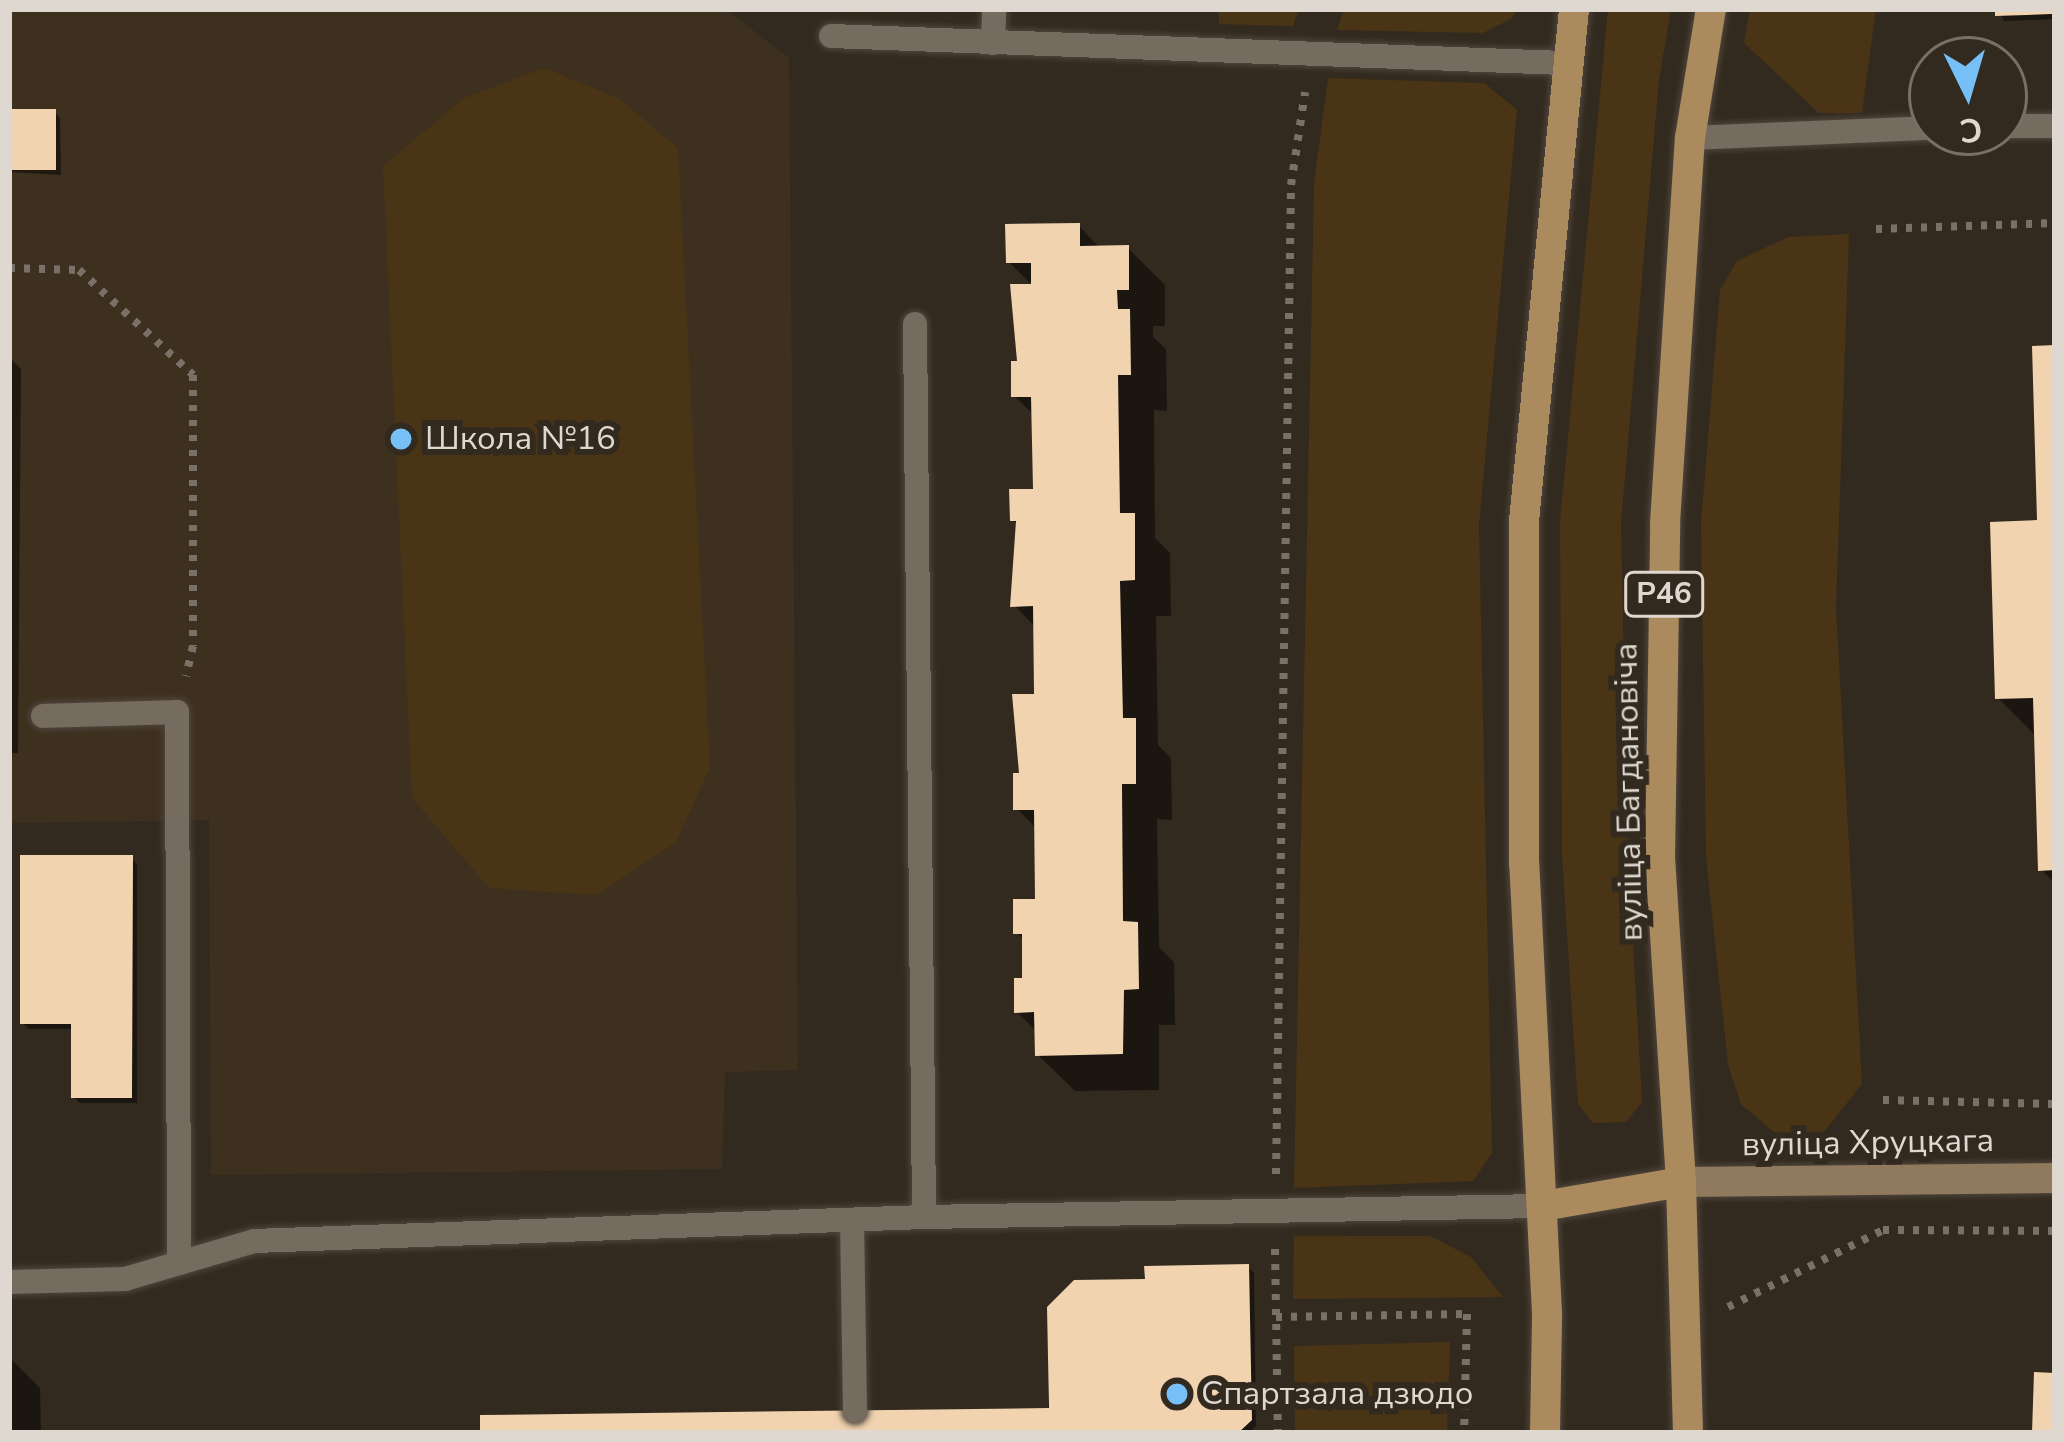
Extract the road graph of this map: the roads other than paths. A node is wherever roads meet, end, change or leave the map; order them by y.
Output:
1 (994, 9) edge
2 (1574, 9) edge
3 (1711, 9) edge
4 (831, 36) dead end
5 (993, 43) junction
6 (1565, 63) junction
7 (1908, 129) edge
8 (1690, 138) junction
9 (915, 324) dead end
10 (43, 716) dead end
11 (2055, 1178) edge
12 (1681, 1182) junction
13 (1543, 1207) junction
14 (923, 1217) junction
15 (852, 1220) junction
16 (179, 1259) junction
17 (9, 1282) edge
18 (855, 1411) dead end
19 (1545, 1433) edge
20 (1688, 1433) edge

1 - 5 lane
2 - 6 main road
3 - 8 main road, вуліца Багдановіча / Р46
4 - 5 lane
5 - 6 lane
6 - 13 main road
7 - 8 lane
8 - 12 main road, вуліца Багдановіча / Р46
9 - 14 lane
10 - 16 lane
11 - 12 street, вуліца Хруцкага
12 - 13 main road
12 - 20 main road, вуліца Багдановіча / Р46
13 - 14 lane
13 - 19 main road
14 - 15 lane
15 - 16 lane
15 - 18 lane
16 - 17 lane

